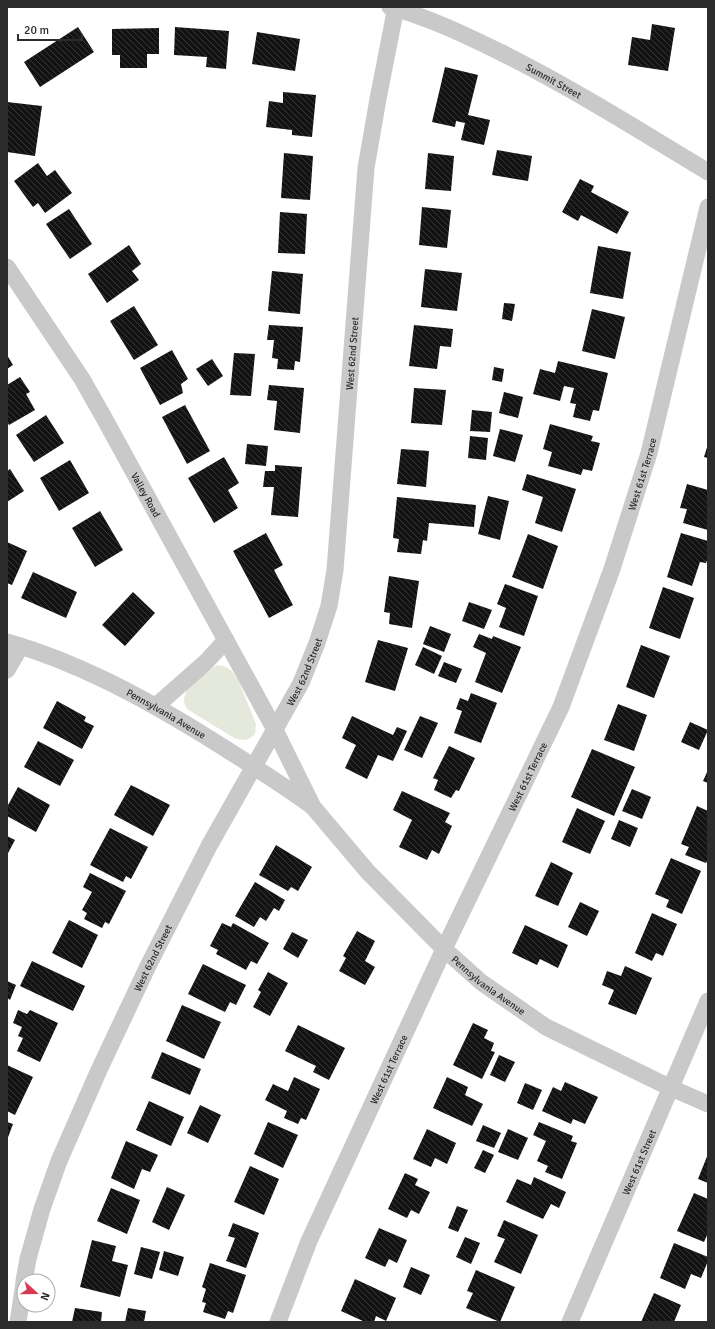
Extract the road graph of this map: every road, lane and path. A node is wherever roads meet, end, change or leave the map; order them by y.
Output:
1 (394, 7) edge
2 (708, 172) edge
3 (708, 207) edge
4 (7, 267) edge
5 (226, 640) junction
6 (14, 644) edge
7 (7, 670) edge
8 (156, 706) junction
9 (274, 728) junction
10 (254, 765) junction
11 (313, 807) junction
12 (444, 949) junction
13 (708, 1001) edge
14 (671, 1088) junction
15 (708, 1104) edge
16 (26, 1273) edge
17 (278, 1322) edge
18 (570, 1322) edge

1 - 2 street, Summit Street
1 - 9 street, West 62nd Street
3 - 12 street, West 61st Terrace
4 - 5 street, Valley Road
5 - 8 street
5 - 9 street, Valley Road
6 - 7 street
6 - 8 street, Pennsylvania Avenue
8 - 10 street, Pennsylvania Avenue
9 - 10 street, West 62nd Street
9 - 11 street, Pennsylvania Avenue
10 - 11 street, Pennsylvania Avenue
10 - 16 street, West 62nd Street
11 - 12 street, Pennsylvania Avenue
12 - 14 street, Pennsylvania Avenue
12 - 17 street, West 61st Terrace
13 - 14 street, West 61st Street
14 - 15 street, Pennsylvania Avenue
14 - 18 street, West 61st Street

